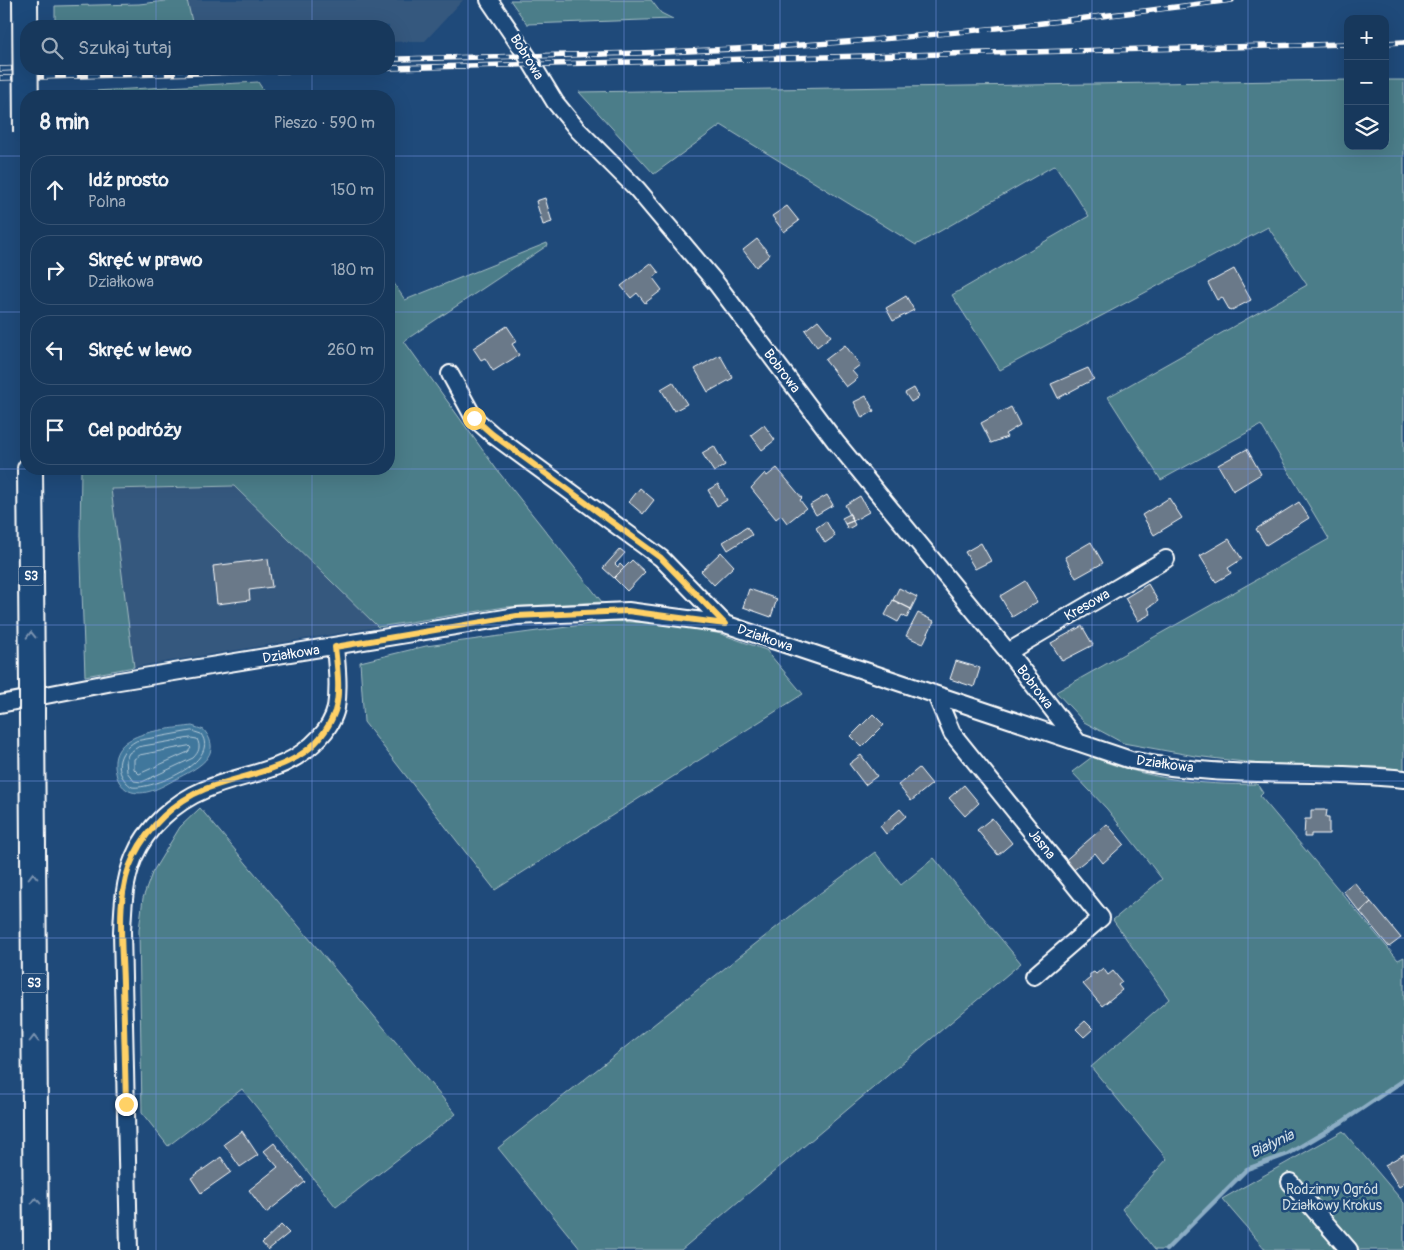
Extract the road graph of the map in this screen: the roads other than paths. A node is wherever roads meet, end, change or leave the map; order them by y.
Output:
1 (25, 0) edge
2 (489, 0) edge
3 (25, 20) edge
4 (26, 75) edge
5 (26, 90) edge
6 (450, 374) dead end
7 (30, 475) edge
8 (1166, 559) dead end
9 (725, 624) junction
10 (335, 647) junction
11 (1008, 652) junction
12 (936, 695) junction
13 (0, 704) edge
14 (1077, 741) junction
15 (1404, 779) edge
16 (1034, 976) dead end
17 (1290, 1182) dead end
18 (36, 1250) edge
19 (129, 1250) edge
20 (1349, 1250) edge

1 - 3 highway, bridge
2 - 11 street, Bobrowa
4 - 5 highway, bridge
6 - 9 street
18 -> 7 highway, S3, bridge
8 - 11 street, Kresowa
9 - 10 street, Działkowa
9 - 12 street, Działkowa
10 - 13 street, Działkowa
10 - 19 street
11 - 14 street, Bobrowa
12 - 14 street, Działkowa
12 - 16 street, Jasna
14 - 15 street, Działkowa
17 - 20 street

